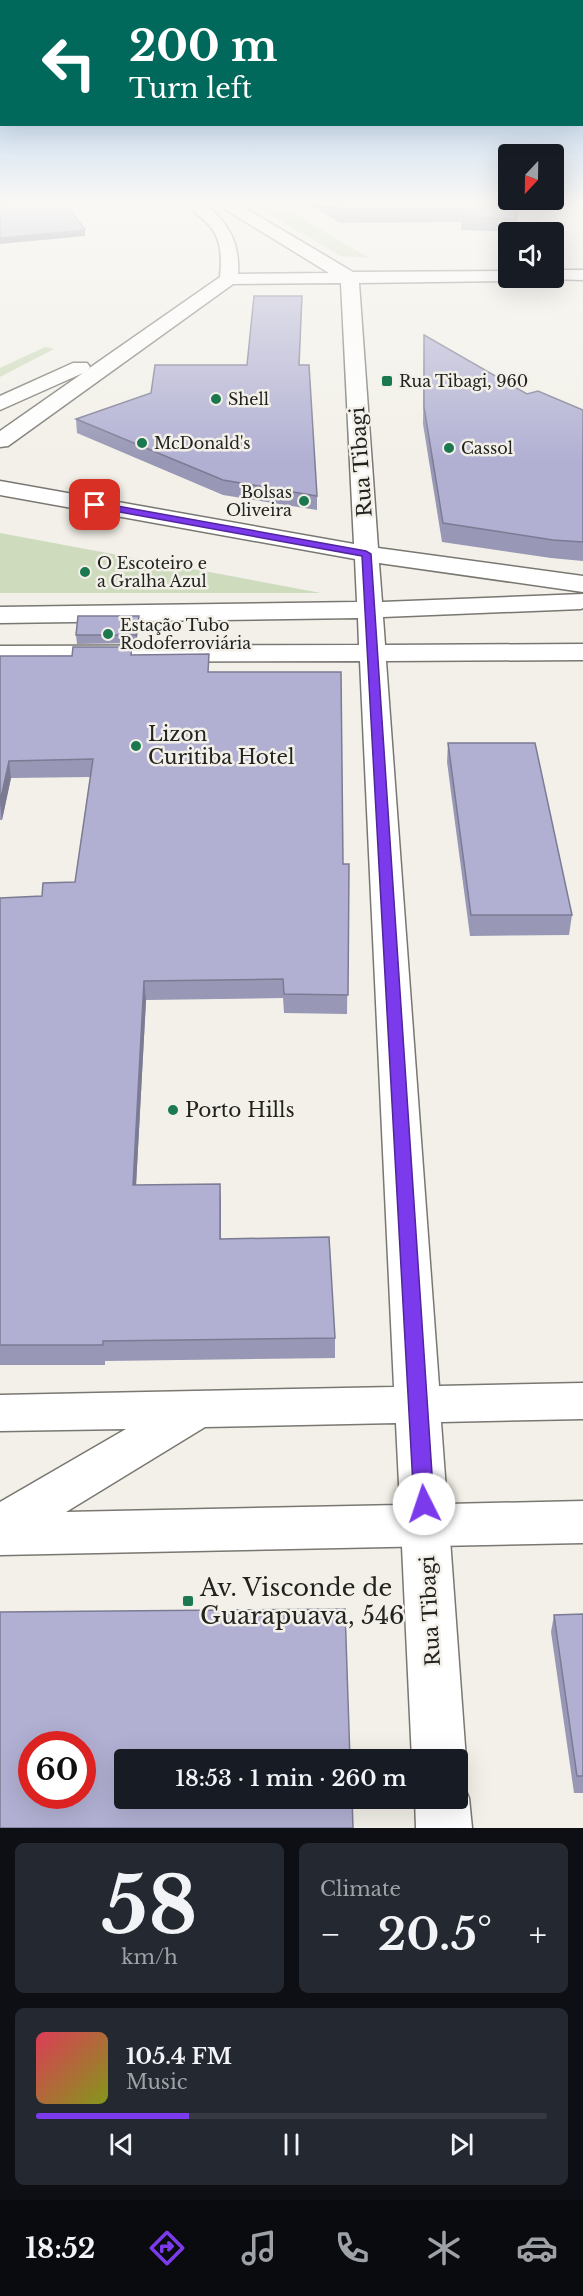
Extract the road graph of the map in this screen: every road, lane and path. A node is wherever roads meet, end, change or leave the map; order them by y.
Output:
1 (213, 290) edge
2 (351, 290) edge
3 (153, 334) junction
4 (0, 404) edge
5 (0, 441) edge
6 (0, 488) edge
7 (366, 554) junction
8 (583, 584) edge
9 (583, 601) edge
10 (370, 610) junction
11 (0, 615) edge
12 (583, 652) edge
13 (0, 654) edge
14 (372, 655) junction
15 (583, 1401) edge
16 (417, 1404) junction
17 (198, 1409) junction
18 (0, 1413) edge
19 (583, 1522) edge
20 (425, 1525) junction
21 (0, 1527) edge
22 (0, 1534) edge
23 (438, 1749) edge
24 (443, 1809) edge
25 (444, 1828) edge

1 - 3 main road
2 - 7 main road, Rua Tibagi
3 - 4 main road
3 - 5 main road
6 - 7 main road
7 - 8 main road
7 - 10 main road, Rua Tibagi
9 - 10 main road
10 - 11 main road
10 - 14 main road, Rua Tibagi
12 - 14 main road
13 - 14 main road
14 - 16 main road, Rua Tibagi
15 - 16 main road
16 - 17 main road
16 - 20 main road, Rua Tibagi
17 - 18 main road
17 - 21 main road
19 - 20 main road
20 - 22 main road
20 - 23 main road, Rua Tibagi
24 - 25 main road

